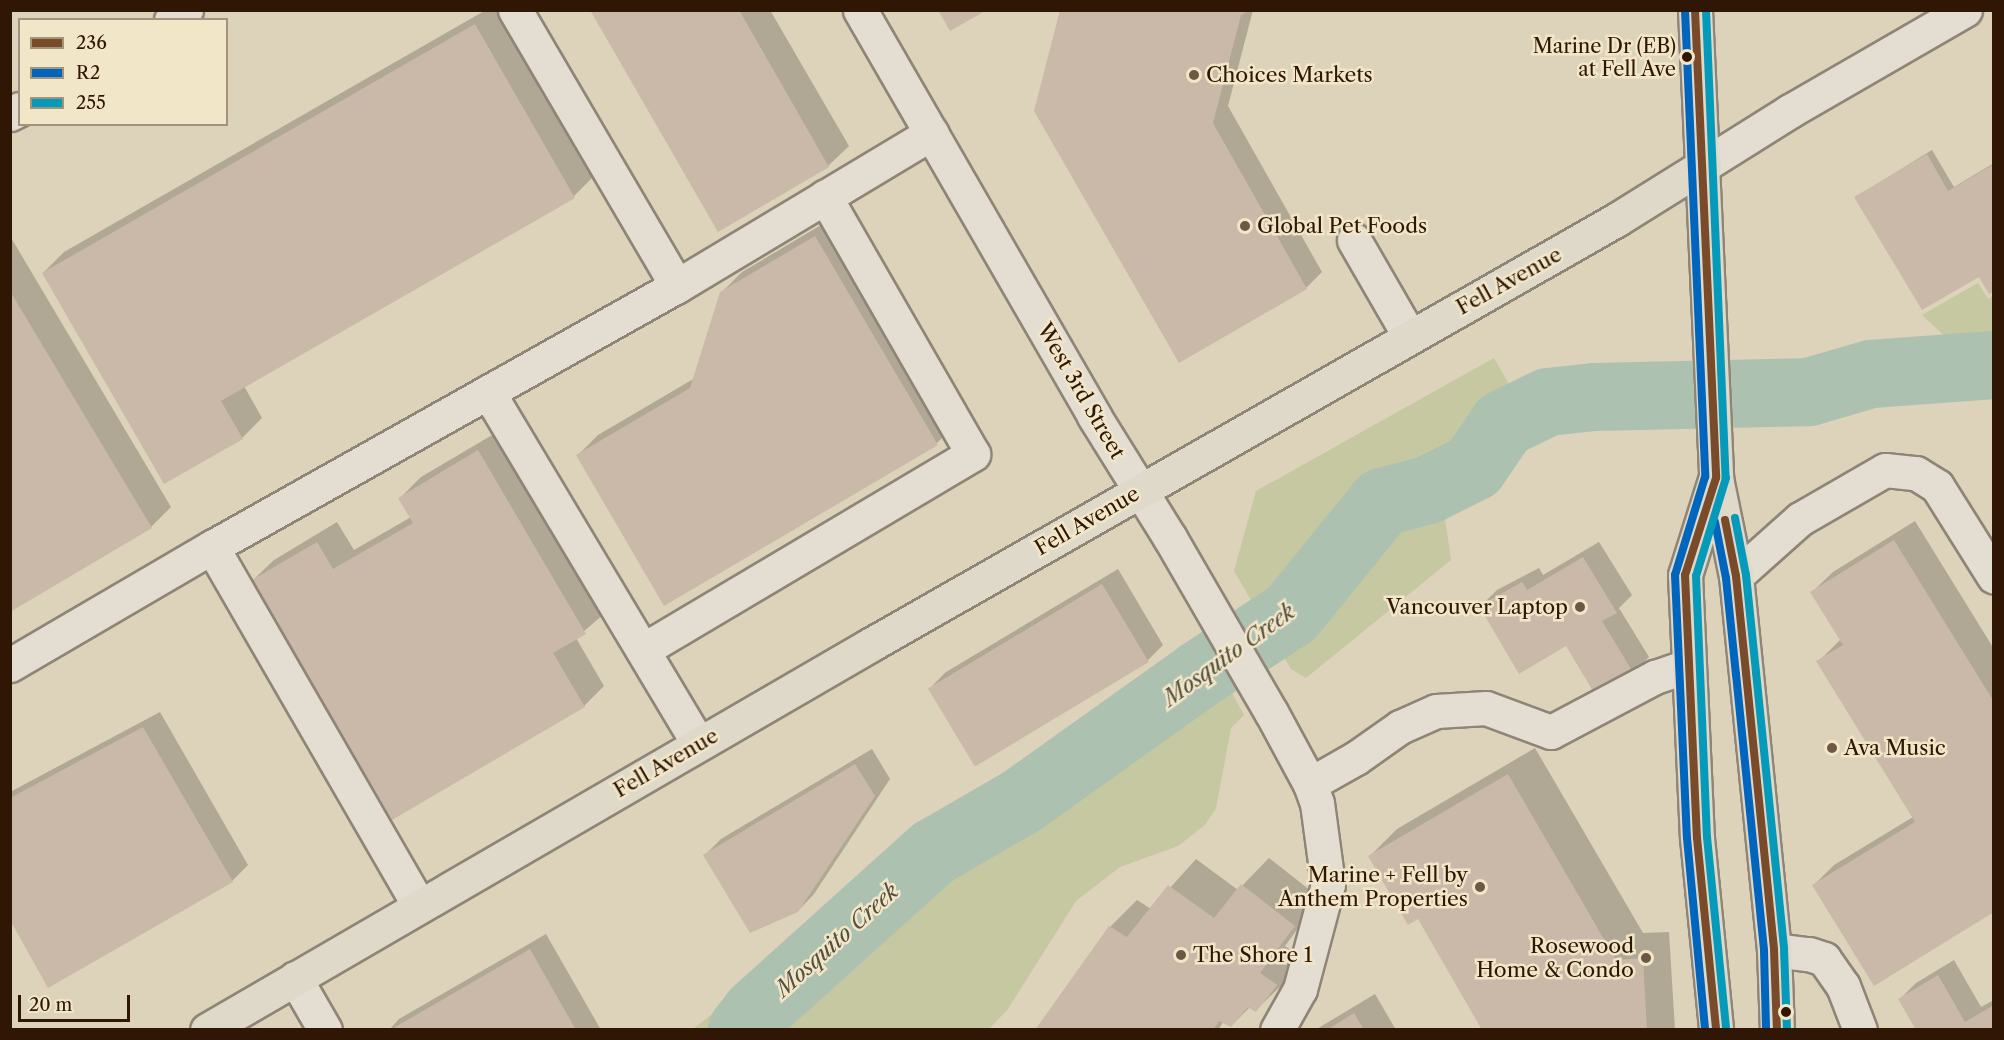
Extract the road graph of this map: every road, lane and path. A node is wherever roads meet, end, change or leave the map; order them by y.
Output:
1 (515, 10) edge
2 (860, 10) edge
3 (1695, 10) edge
4 (1965, 10) edge
5 (932, 133) junction
6 (1704, 165) junction
7 (825, 197) junction
8 (1354, 240) dead end
9 (677, 286) junction
10 (1410, 337) junction
11 (488, 392) junction
12 (1716, 478) junction
13 (1140, 491) junction
14 (212, 547) junction
15 (1990, 561) edge
16 (1736, 576) junction
17 (643, 650) junction
18 (1689, 664) junction
19 (10, 665) edge
20 (699, 744) junction
21 (1314, 793) junction
22 (418, 906) junction
23 (1774, 950) junction
24 (295, 978) junction
25 (207, 1029) edge
26 (325, 1029) edge
27 (1277, 1029) edge
28 (1716, 1029) edge
29 (1777, 1029) edge
30 (1860, 1029) edge

1 - 9 street
2 - 5 street, West 3rd Street
3 - 6 main road
4 - 6 street, Fell Avenue
5 - 7 street
5 - 13 street, West 3rd Street
6 - 10 main road, Fell Avenue
6 - 12 main road
7 - 9 street
7 - 17 street
8 - 10 street
9 - 11 street
10 - 13 main road, Fell Avenue
11 - 14 street
11 - 17 street
12 - 16 main road
12 - 18 main road
13 - 20 main road, Fell Avenue
13 - 21 street, West 3rd Street
14 - 19 street
14 - 22 street
15 - 16 street
16 - 23 main road
17 - 20 street
18 - 21 street
18 - 28 main road
20 - 22 main road, Fell Avenue
21 - 27 street
22 - 24 main road, Fell Avenue
23 - 29 main road
23 - 30 street
24 - 25 main road, Fell Avenue
24 - 26 street

